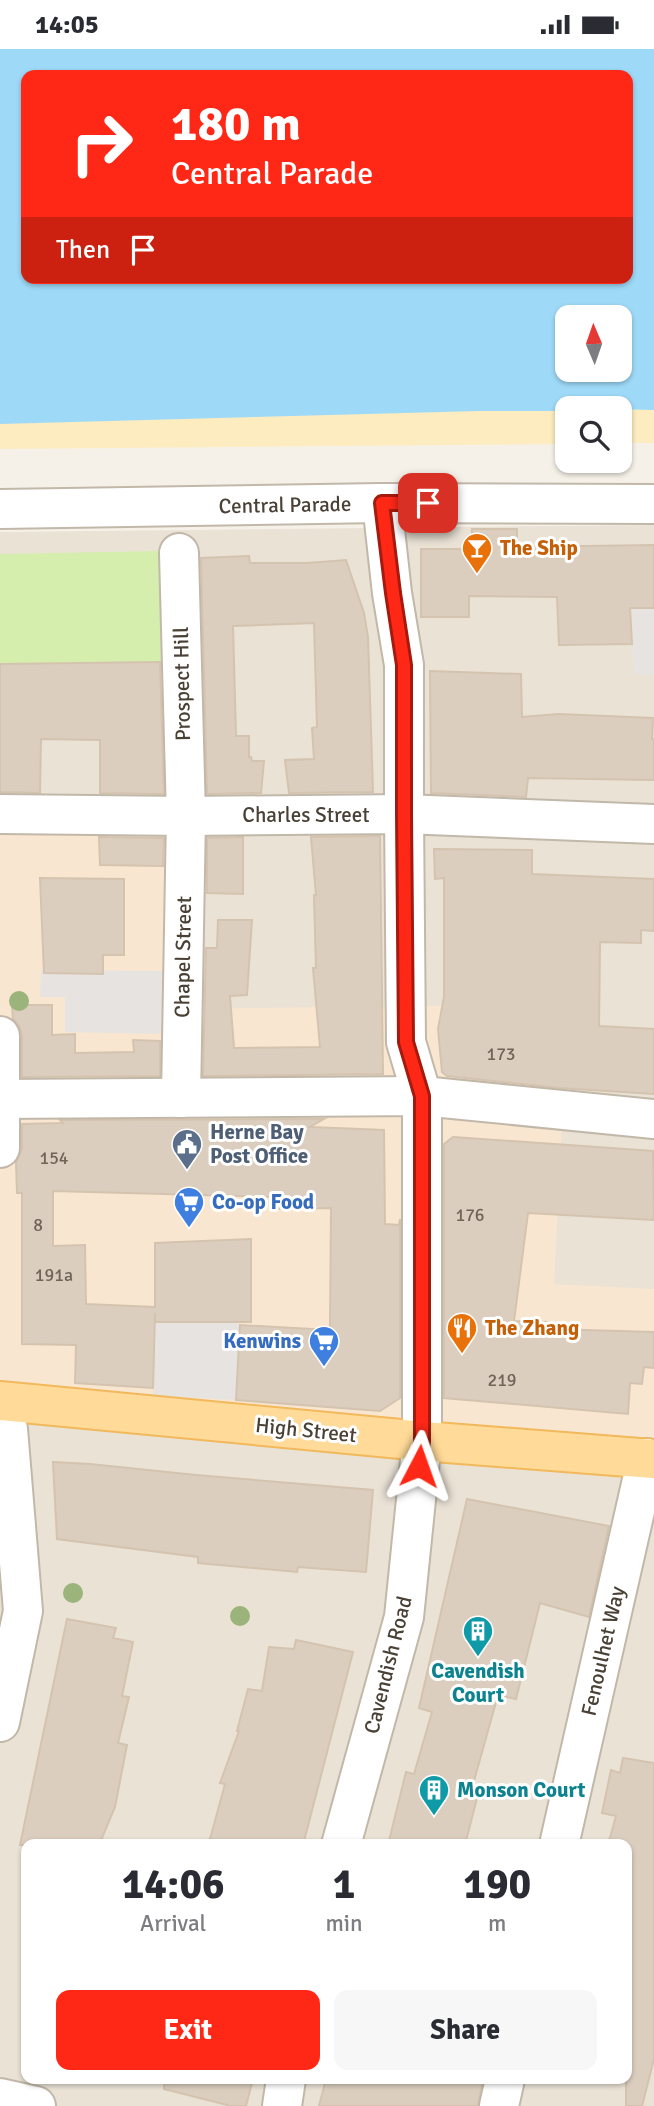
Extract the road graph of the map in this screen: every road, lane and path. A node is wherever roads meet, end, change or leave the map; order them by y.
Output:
1 (382, 503) junction
2 (654, 504) edge
3 (0, 509) edge
4 (179, 553) dead end
5 (0, 814) edge
6 (404, 814) junction
7 (186, 816) junction
8 (654, 824) edge
9 (0, 1035) edge
10 (422, 1096) junction
11 (181, 1098) junction
12 (0, 1099) edge
13 (654, 1119) edge
14 (0, 1148) edge
15 (0, 1403) edge
16 (422, 1441) junction
17 (651, 1459) edge
18 (0, 1722) edge
19 (343, 1839) edge
20 (560, 1839) edge
21 (285, 2084) edge
22 (504, 2084) edge
23 (0, 2098) edge
24 (36, 2106) edge
25 (282, 2106) edge
26 (499, 2106) edge

1 - 2 street, Central Parade
1 - 3 street, Central Parade
1 - 6 street, Cavendish Road
4 - 7 street, Prospect Hill
5 - 7 street, Charles Street
6 - 7 street, Charles Street
6 - 8 street, Charles Street
6 - 10 street, Cavendish Road
7 - 11 street, Chapel Street
9 - 12 street
10 - 11 street
10 - 13 street
10 - 16 street, Cavendish Road
11 - 12 street
12 - 14 street
15 - 16 main road, High Street
15 - 18 street
16 - 17 main road, High Street
16 - 19 street, Cavendish Road
17 - 20 street, Fenoulhet Way
21 - 25 street
22 - 26 street
23 - 24 street

